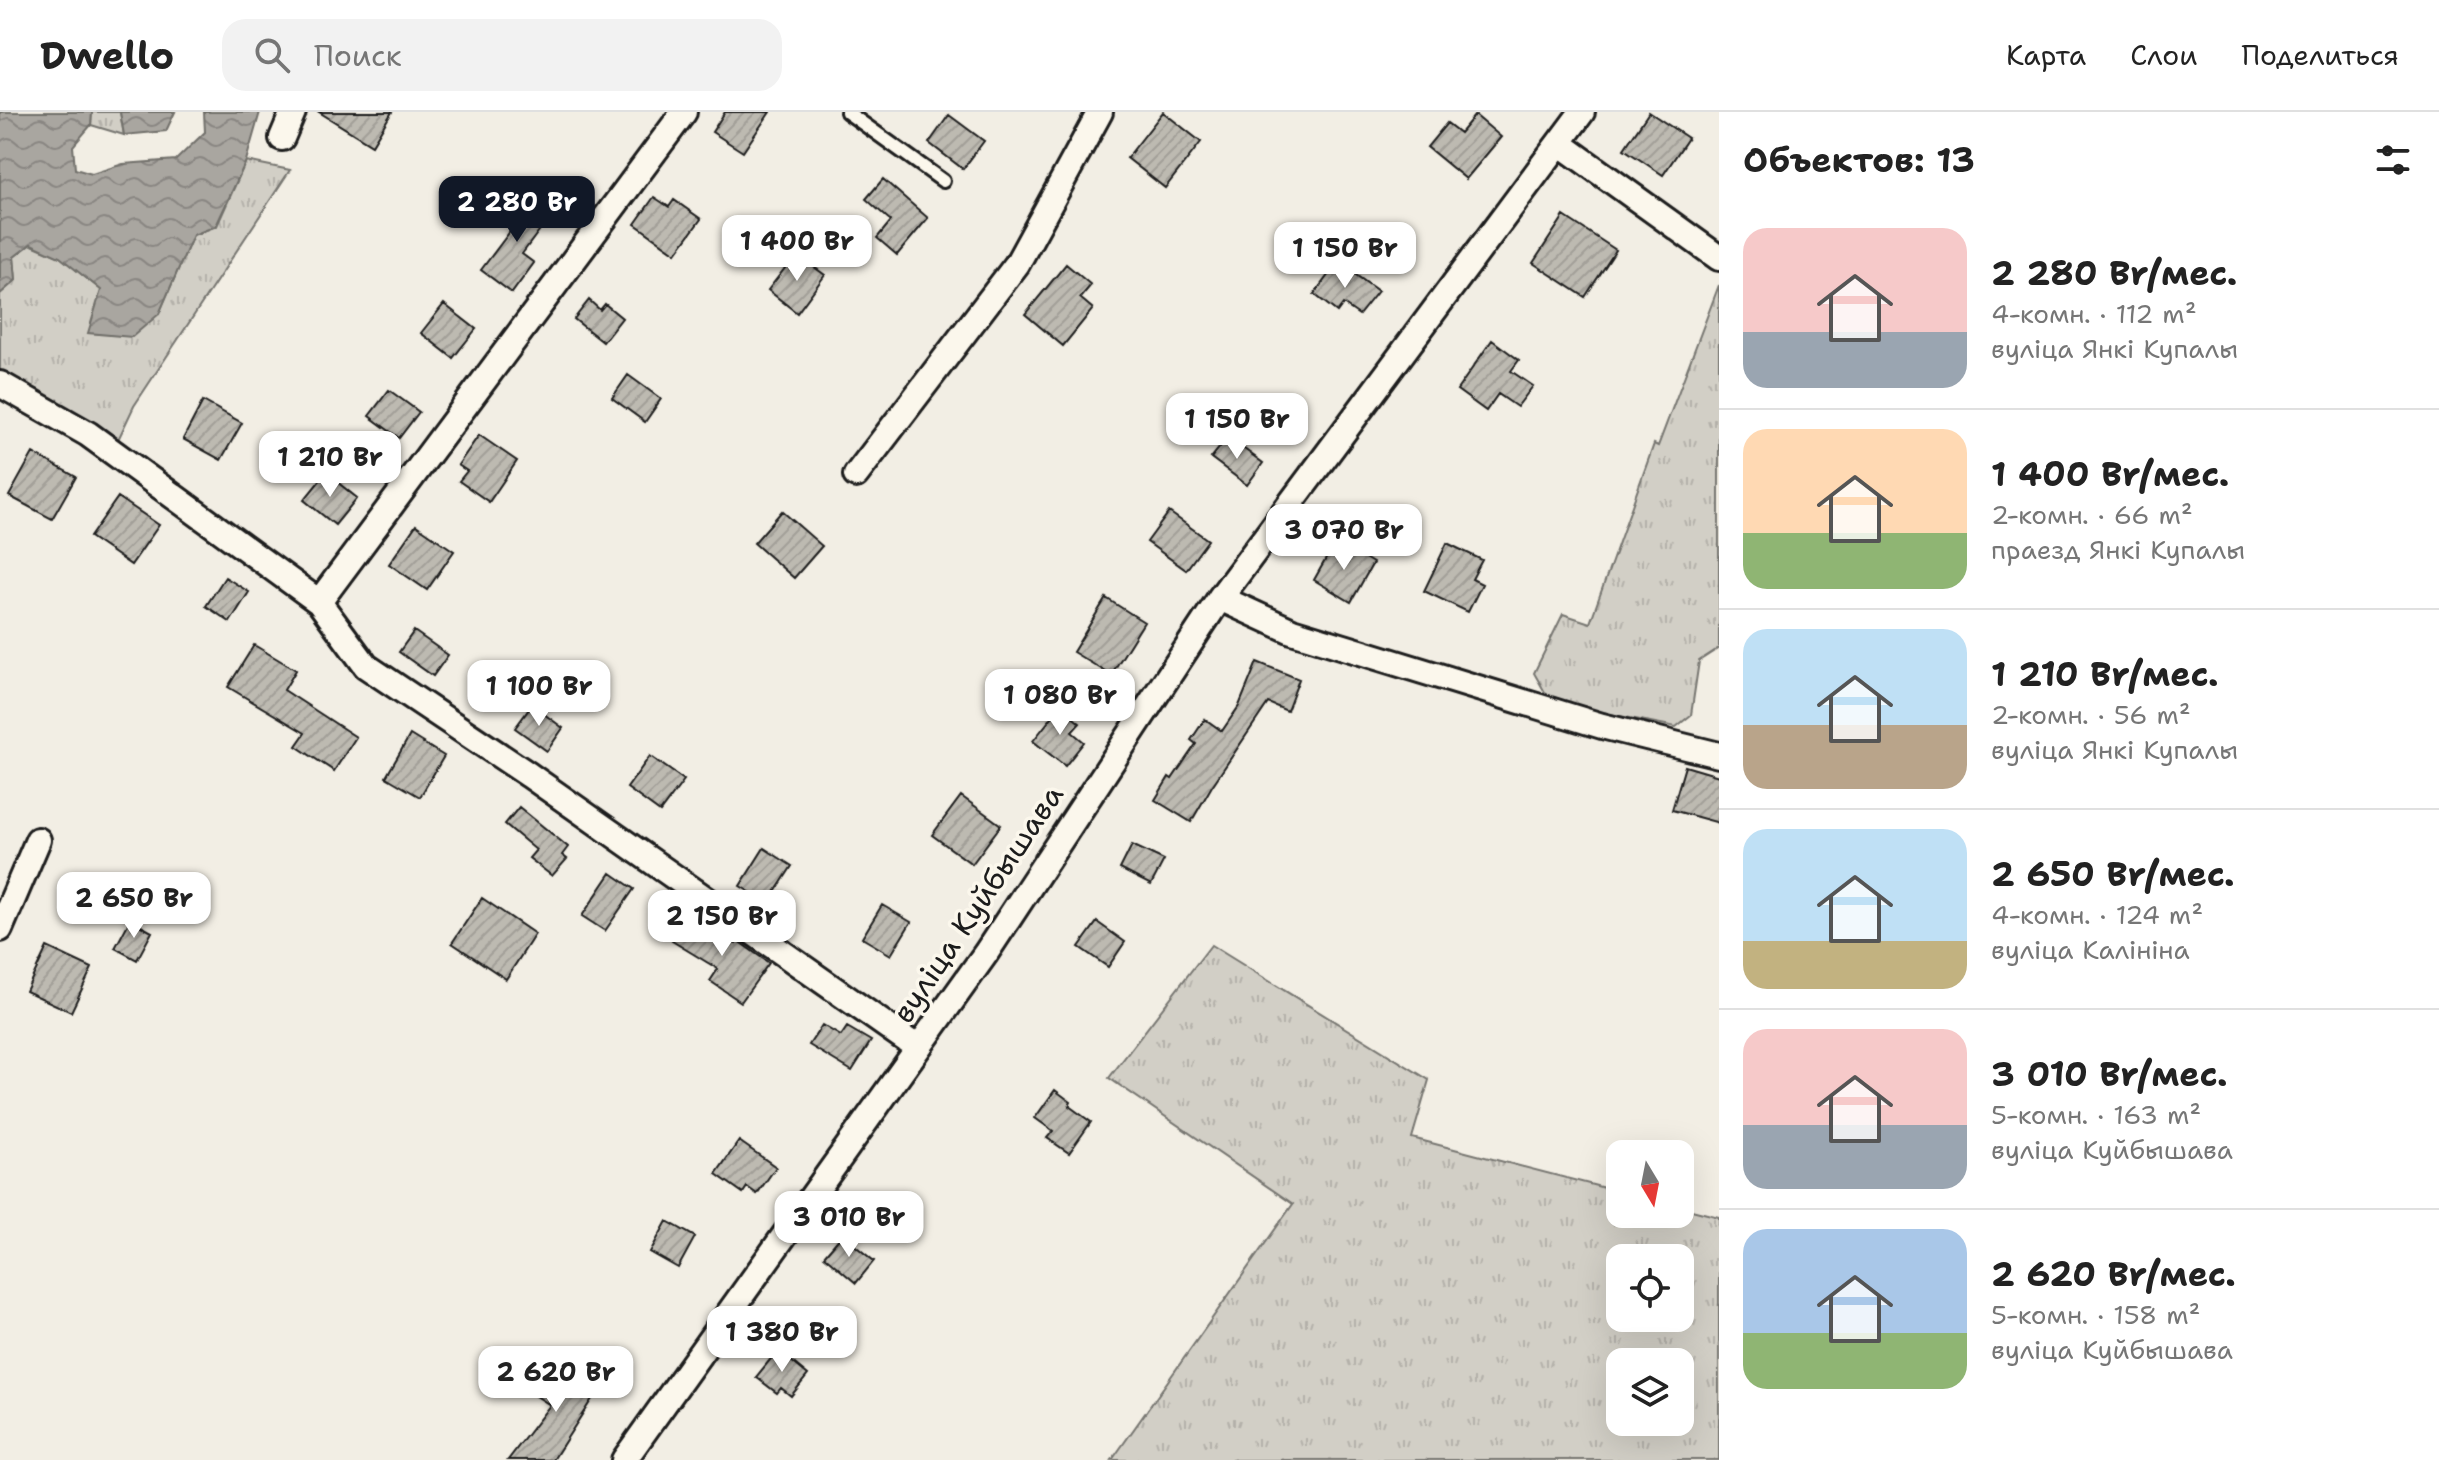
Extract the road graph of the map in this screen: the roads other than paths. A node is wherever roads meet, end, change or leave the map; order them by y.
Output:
1 (293, 112) edge
2 (684, 112) edge
3 (847, 112) edge
4 (1100, 112) edge
5 (1582, 112) edge
6 (282, 138) dead end
7 (1559, 143) junction
8 (943, 181) dead end
9 (1719, 258) edge
10 (0, 384) edge
11 (856, 475) dead end
12 (1220, 598) junction
13 (319, 602) junction
14 (1719, 755) edge
15 (38, 840) dead end
16 (0, 929) edge
17 (918, 1048) junction
18 (624, 1460) edge

1 - 6 street
2 - 13 street
3 - 8 lane
4 - 11 street
5 - 7 street, вуліца Куйбышава
7 - 9 street
7 - 12 street, вуліца Куйбышава
10 - 13 street
12 - 14 street
12 - 17 street, вуліца Куйбышава
13 - 17 street
15 - 16 street
17 - 18 street, вуліца Куйбышава

